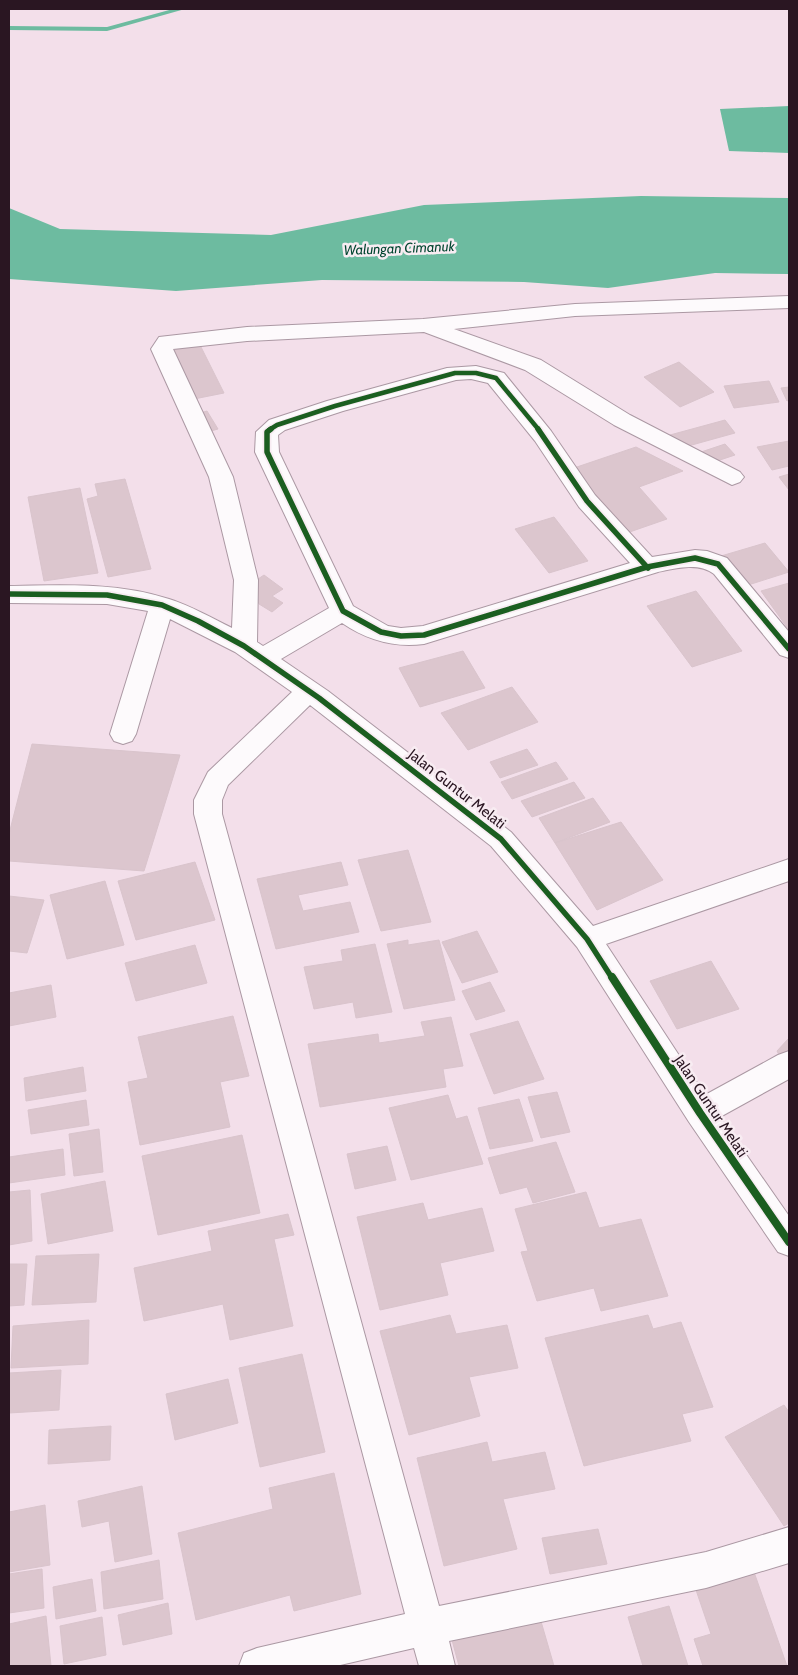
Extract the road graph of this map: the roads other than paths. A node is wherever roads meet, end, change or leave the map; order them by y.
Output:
1 (789, 302) edge
2 (423, 326) junction
3 (732, 476) dead end
4 (648, 568) junction
5 (9, 594) edge
6 (162, 605) junction
7 (343, 611) junction
8 (789, 649) edge
9 (253, 652) junction
10 (310, 691) junction
11 (123, 734) dead end
12 (789, 870) edge
13 (587, 939) junction
14 (789, 1064) edge
15 (700, 1114) junction
16 (789, 1242) edge
17 (788, 1547) edge
18 (426, 1626) junction
19 (257, 1666) edge
20 (437, 1666) edge

1 - 2 street
2 - 3 street
2 - 9 street
4 - 7 street
4 - 7 street
4 - 8 street
5 - 6 street, Jalan Guntur Melati
6 - 9 street, Jalan Guntur Melati
6 - 11 street
7 - 9 street
9 - 10 street, Jalan Guntur Melati
10 - 13 street, Jalan Guntur Melati
10 - 18 street
12 - 13 street
13 - 15 street, Jalan Guntur Melati
14 - 15 street
15 - 16 street, Jalan Guntur Melati
17 - 18 street
18 - 19 street
18 - 20 street

